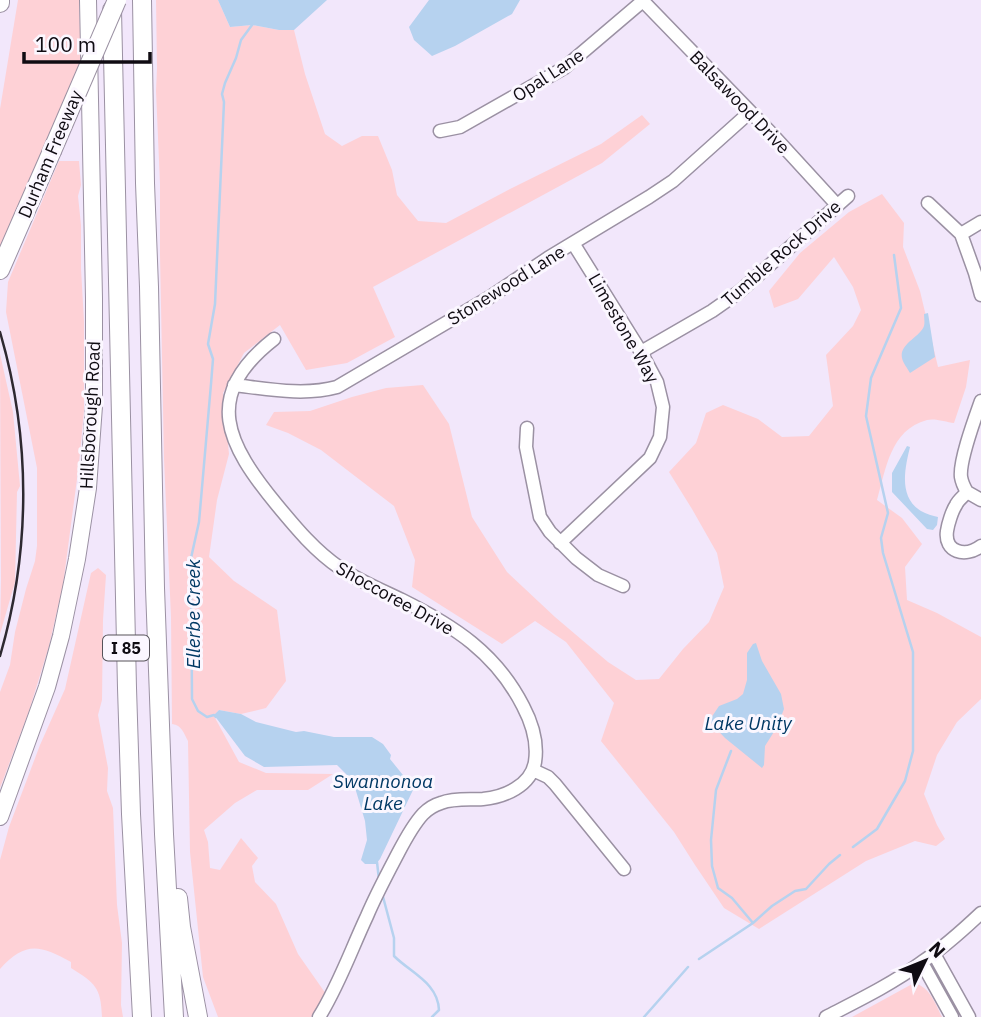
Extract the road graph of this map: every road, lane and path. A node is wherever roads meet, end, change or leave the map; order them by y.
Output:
1 (88, 0) edge
2 (114, 0) edge
3 (142, 0) edge
4 (643, 0) edge
5 (750, 112) junction
6 (440, 131) dead end
7 (848, 195) dead end
8 (928, 203) dead end
9 (837, 205) junction
10 (981, 222) edge
11 (961, 234) junction
12 (573, 243) junction
13 (2, 266) edge
14 (981, 295) edge
15 (274, 338) dead end
16 (641, 352) junction
17 (234, 386) junction
18 (981, 401) edge
19 (527, 428) dead end
20 (967, 492) junction
21 (981, 500) edge
22 (560, 543) junction
23 (981, 546) edge
24 (623, 586) dead end
25 (533, 770) junction
26 (0, 817) edge
27 (164, 834) junction
28 (624, 870) dead end
29 (981, 913) edge
30 (934, 954) junction
31 (922, 963) junction
32 (142, 1017) edge
33 (174, 1017) edge
34 (198, 1017) edge
35 (319, 1017) edge
36 (826, 1017) edge
37 (952, 1017) edge
38 (969, 1017) edge

1 - 26 main road, Hillsborough Road
2 - 13 highway, Durham Freeway, bridge
2 - 32 highway, I 85
3 - 27 highway, I 85
4 - 5 street, Balsawood Drive
4 - 6 street, Opal Lane
5 - 9 street, Balsawood Drive
5 - 12 street, Stonewood Lane
7 - 9 street, Tumble Rock Drive
8 - 11 street
9 - 16 street, Tumble Rock Drive
10 - 11 street
11 - 14 street
12 - 16 street, Limestone Way
12 - 17 street, Stonewood Lane
15 - 17 street, Shoccoree Drive
16 - 22 street, Limestone Way
17 - 25 street, Shoccoree Drive
18 - 20 street
19 - 22 street
20 - 21 street
20 - 23 street
22 - 24 street
25 - 28 street
25 - 35 street
27 - 33 highway, I 85
27 - 34 highway
29 - 30 street
30 - 31 street
30 - 38 street
31 - 36 street
31 - 37 street

